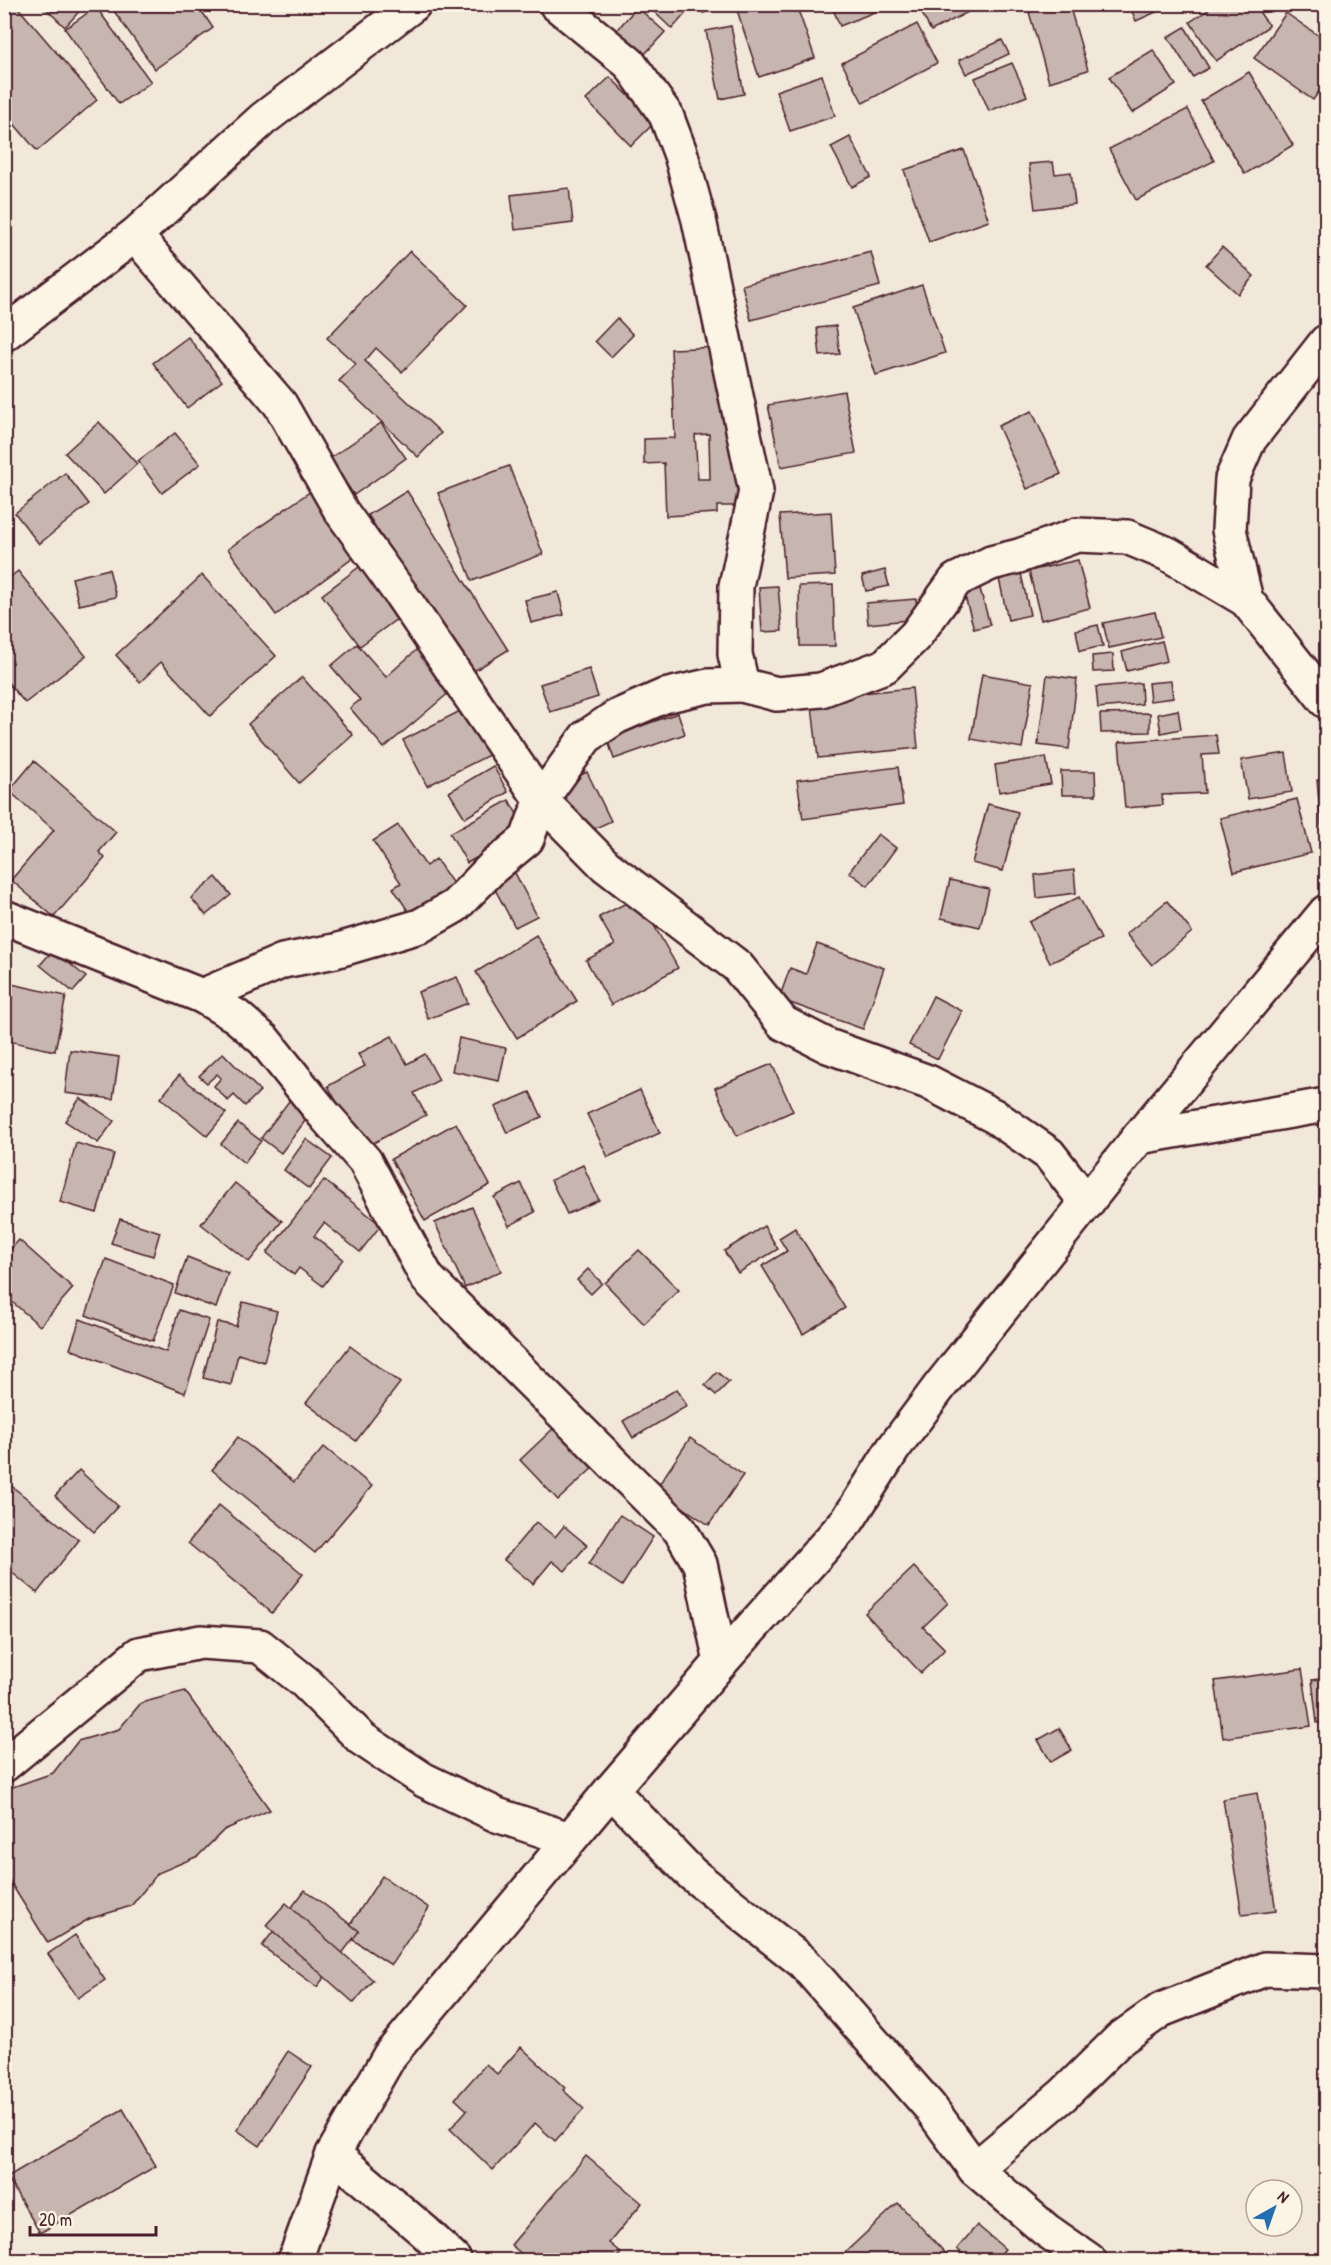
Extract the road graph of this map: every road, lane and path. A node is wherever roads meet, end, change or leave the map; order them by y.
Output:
1 (414, 4) edge
2 (556, 4) edge
3 (135, 235) junction
4 (4, 334) edge
5 (1326, 342) edge
6 (1246, 600) junction
7 (742, 685) junction
8 (1326, 701) edge
9 (541, 800) junction
10 (1326, 912) edge
11 (4, 917) edge
12 (202, 996) junction
13 (1326, 1105) edge
14 (1138, 1137) junction
15 (1087, 1203) junction
16 (721, 1662) junction
17 (4, 1765) edge
18 (610, 1790) junction
19 (569, 1839) junction
20 (1326, 1971) edge
21 (333, 2154) junction
22 (975, 2169) junction
23 (295, 2260) edge
24 (454, 2260) edge
25 (1089, 2260) edge

1 - 3 street
2 - 7 street
3 - 4 street
3 - 9 street
5 - 6 street
6 - 7 street
6 - 8 street
7 - 9 street
9 - 12 street
9 - 15 street
10 - 14 street
11 - 12 street
12 - 16 street
13 - 14 street
14 - 15 street
15 - 16 street
16 - 18 street
17 - 19 street
18 - 19 street
18 - 22 street
19 - 21 street
20 - 22 street
21 - 23 street
21 - 24 street
22 - 25 street

